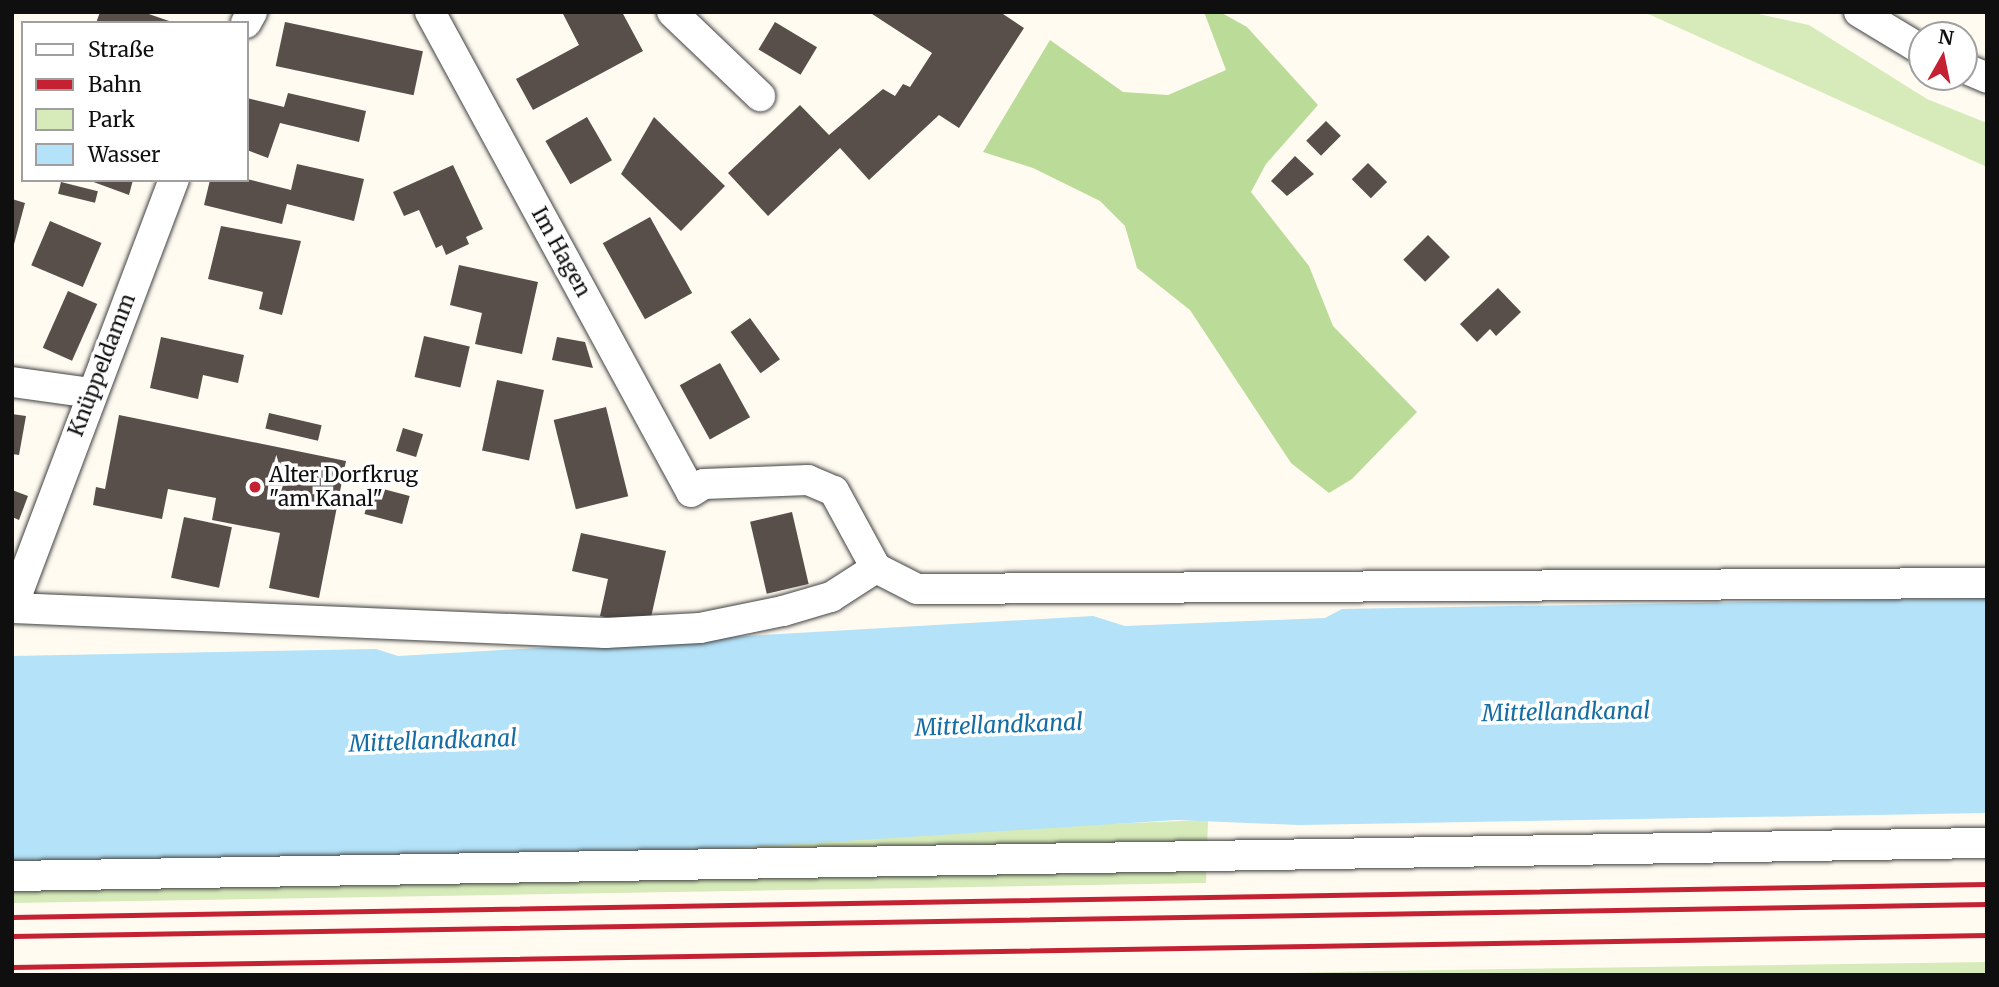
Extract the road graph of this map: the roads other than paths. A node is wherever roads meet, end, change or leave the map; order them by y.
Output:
1 (430, 12) edge
2 (672, 12) edge
3 (1866, 14) edge
4 (1908, 41) edge
5 (760, 96) dead end
6 (173, 182) edge
7 (12, 382) edge
8 (91, 393) junction
9 (876, 568) junction
10 (1987, 583) edge
11 (13, 608) edge
12 (1987, 843) edge
13 (12, 876) edge

1 - 9 street, Im Hagen
2 - 5 street
3 - 4 street
6 - 8 street, Knüppeldamm
7 - 8 street
8 - 11 street, Knüppeldamm
9 - 10 street
9 - 11 street
12 - 13 street

